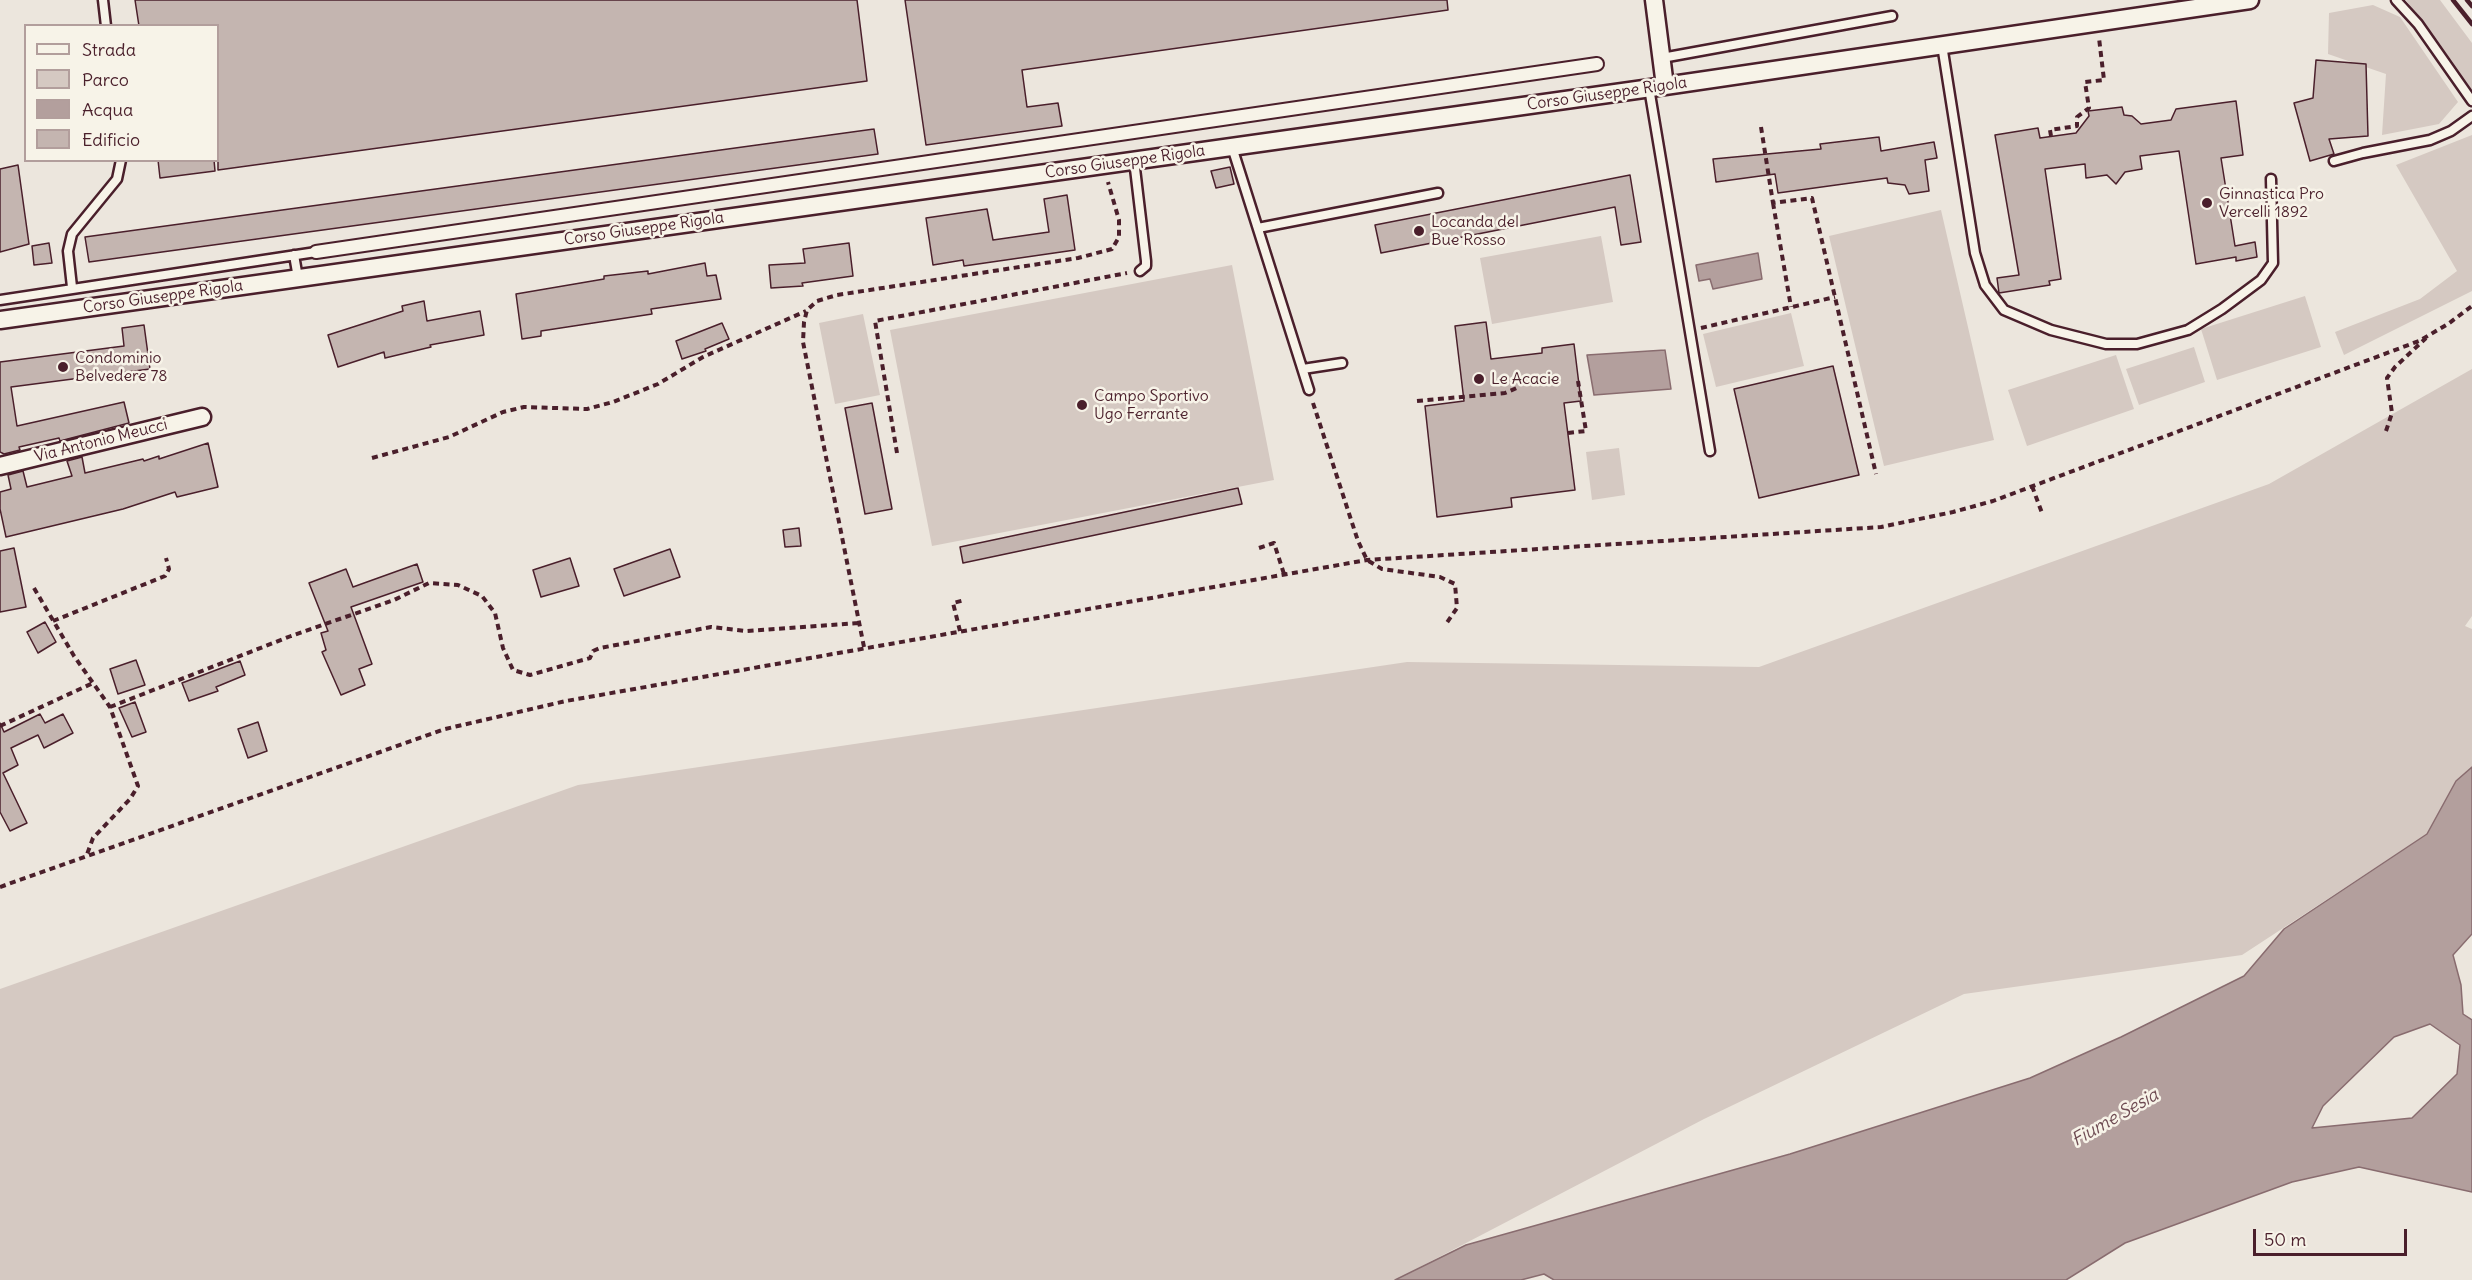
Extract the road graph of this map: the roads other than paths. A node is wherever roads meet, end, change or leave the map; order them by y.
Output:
1 (103, 0) edge
2 (1654, 0) edge
3 (2250, 0) edge
4 (2396, 0) edge
5 (1892, 16) dead end
6 (106, 24) edge
7 (1942, 45) junction
8 (1662, 58) junction
9 (1597, 64) dead end
10 (1657, 87) junction
11 (2472, 101) edge
12 (2472, 116) edge
13 (1232, 147) junction
14 (1134, 160) junction
15 (2334, 161) dead end
16 (121, 162) edge
17 (2271, 179) dead end
18 (1438, 193) dead end
19 (1258, 228) junction
20 (316, 252) joint
21 (294, 255) junction
22 (1140, 271) road end
23 (298, 278) junction
24 (72, 287) junction
25 (0, 300) edge
26 (0, 320) edge
27 (1342, 363) dead end
28 (1303, 369) junction
29 (1309, 390) road end
30 (202, 417) dead end
31 (1710, 451) dead end
32 (0, 466) edge

1 - 6 lane
2 - 8 street
3 - 7 street, Corso Giuseppe Rigola
4 - 11 lane
5 - 8 lane
7 - 10 street, Corso Giuseppe Rigola
7 - 17 lane
8 - 10 street
9 - 20 street
10 - 13 street, Corso Giuseppe Rigola
10 - 31 lane
12 - 15 lane
13 - 14 street, Corso Giuseppe Rigola
13 - 19 lane
14 - 22 lane
14 - 23 street, Corso Giuseppe Rigola
16 - 24 lane
18 - 19 lane
19 - 28 lane
20 - 21 lane
21 - 23 lane
21 - 24 lane
23 - 26 street, Corso Giuseppe Rigola
24 - 25 lane
27 - 28 lane
28 - 29 lane
30 - 32 street, Via Antonio Meucci

